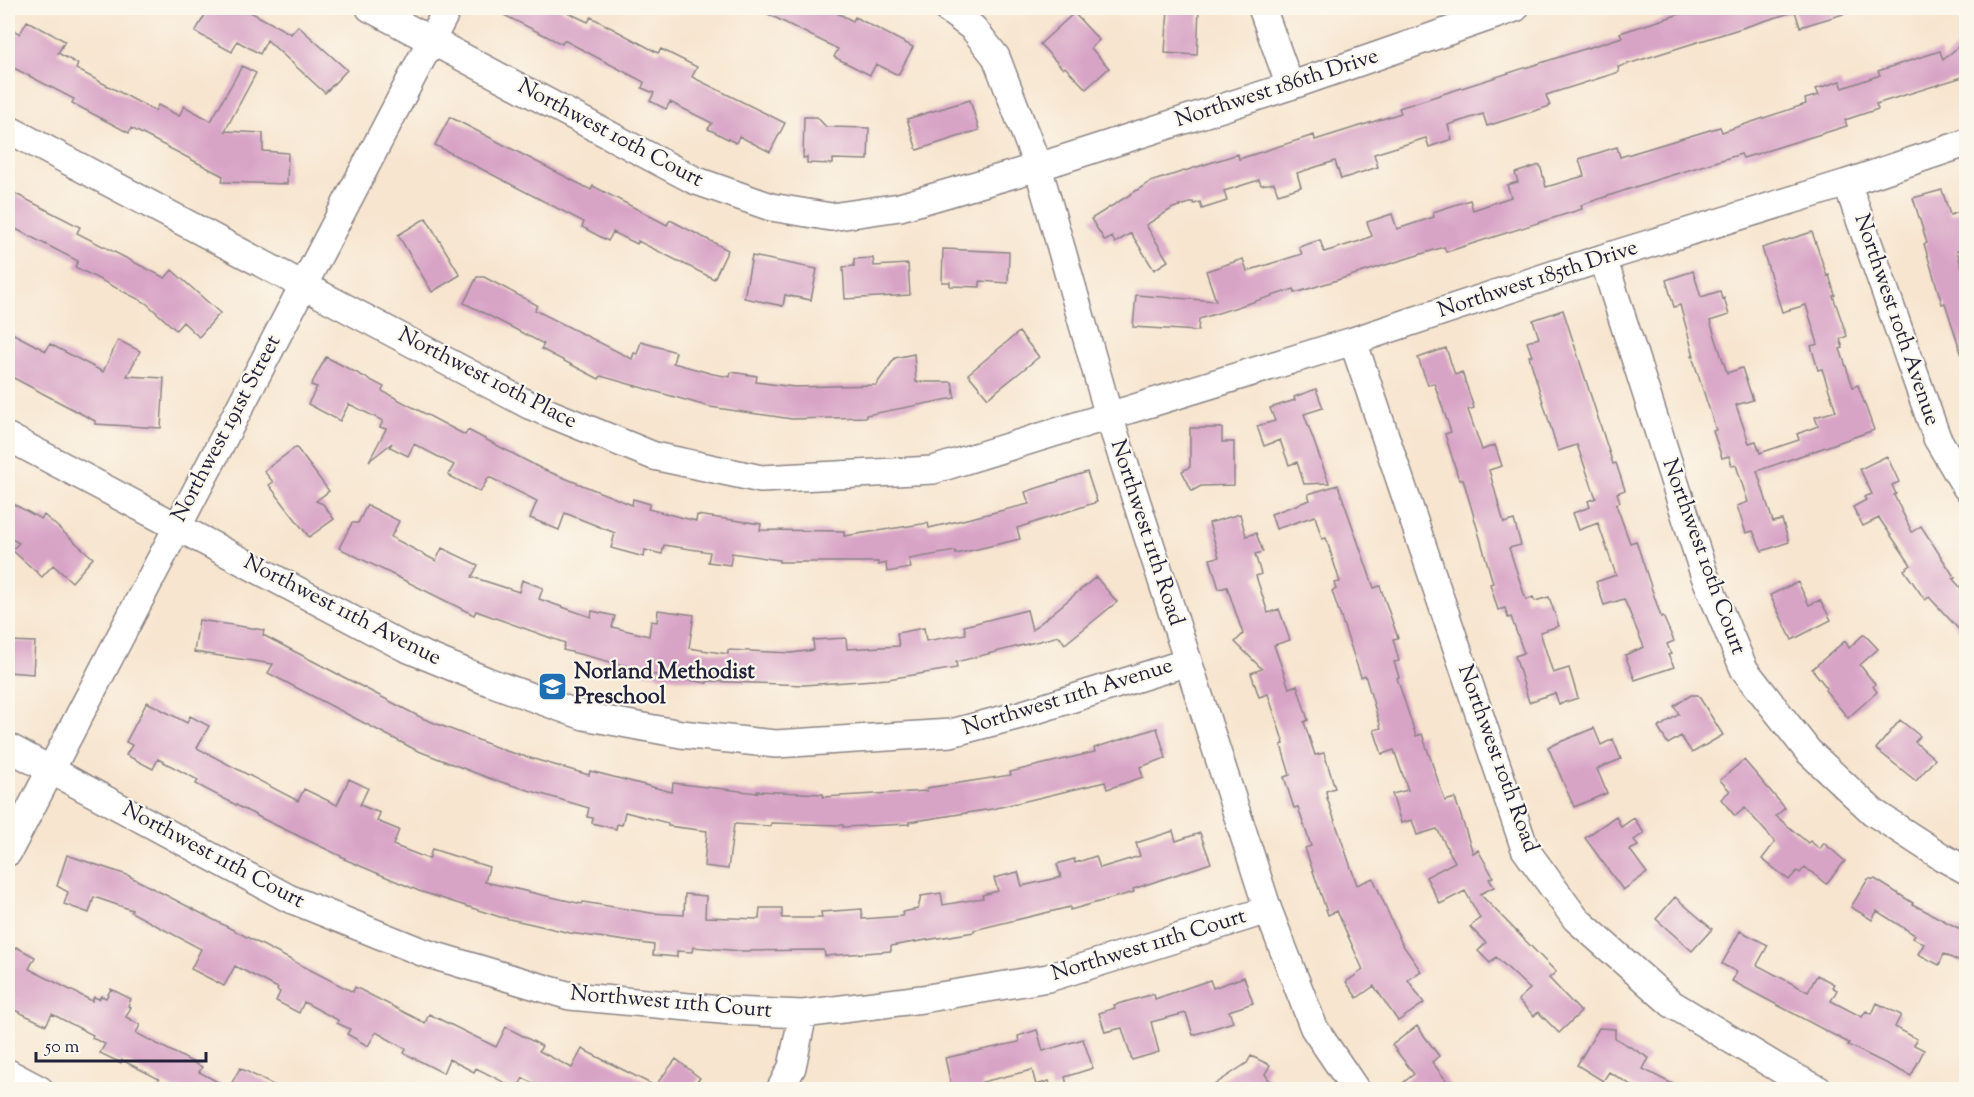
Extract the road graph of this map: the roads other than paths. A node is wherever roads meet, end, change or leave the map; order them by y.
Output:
1 (370, 8) edge
2 (447, 8) edge
3 (946, 8) edge
4 (1262, 8) edge
5 (1515, 8) edge
6 (432, 39) junction
7 (1290, 86) junction
8 (8, 129) edge
9 (1966, 143) edge
10 (1038, 167) junction
11 (1847, 183) junction
12 (1603, 258) junction
13 (304, 284) junction
14 (1353, 341) junction
15 (1109, 416) junction
16 (8, 437) edge
17 (1966, 487) edge
18 (176, 525) junction
19 (1188, 662) junction
20 (8, 747) edge
21 (50, 770) junction
22 (8, 852) edge
23 (1966, 870) edge
24 (1268, 910) junction
25 (803, 1014) junction
26 (8, 1073) edge
27 (1778, 1080) edge
28 (40, 1089) edge
29 (780, 1089) edge
30 (1356, 1089) edge
31 (1819, 1089) edge

1 - 6 street, Northwest 10th Court
2 - 6 street, Northwest 191st Street
3 - 10 street
4 - 7 street
5 - 7 street, Northwest 186th Drive
6 - 10 street, Northwest 10th Court
6 - 13 street, Northwest 191st Street
7 - 10 street, Northwest 186th Drive
8 - 13 street, Northwest 10th Place
9 - 11 street, Northwest 185th Drive
10 - 15 street, Northwest 11th Road
11 - 12 street, Northwest 185th Drive
11 - 17 street, Northwest 10th Avenue
12 - 14 street, Northwest 185th Drive
12 - 23 street, Northwest 10th Court
13 - 15 street, Northwest 10th Place
13 - 18 street, Northwest 191st Street
14 - 15 street, Northwest 185th Drive
14 - 27 street, Northwest 10th Road
15 - 19 street, Northwest 11th Road
16 - 18 street, Northwest 11th Avenue
18 - 19 street, Northwest 11th Avenue
18 - 21 street, Northwest 191st Street
19 - 24 street, Northwest 11th Road
20 - 21 street, Northwest 11th Court
21 - 22 street, Northwest 191st Street
21 - 25 street, Northwest 11th Court
24 - 25 street, Northwest 11th Court
24 - 30 street, Northwest 11th Road
25 - 29 street
26 - 28 street
27 - 31 street, Northwest 10th Road

